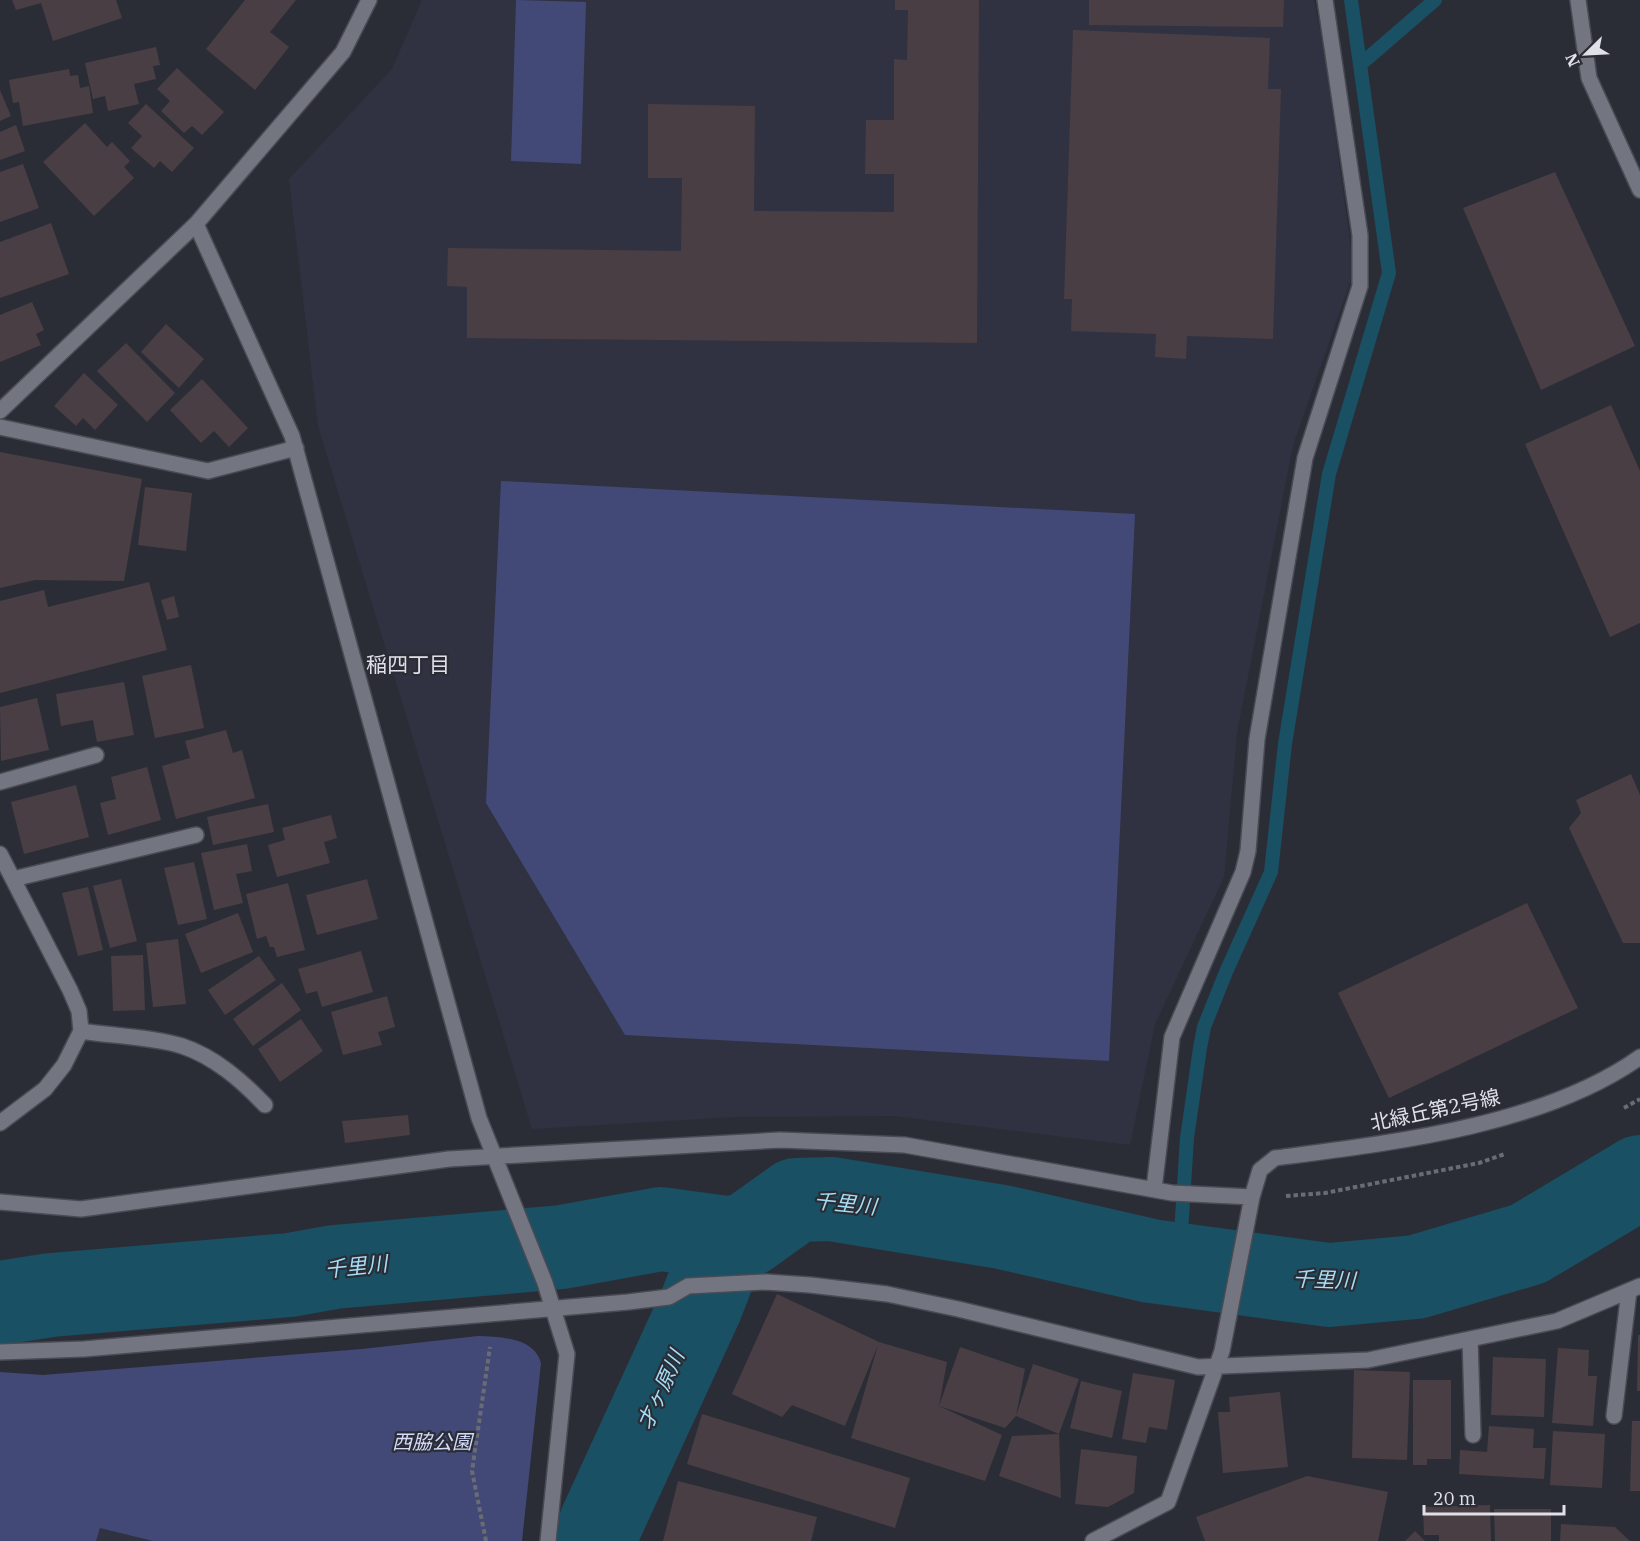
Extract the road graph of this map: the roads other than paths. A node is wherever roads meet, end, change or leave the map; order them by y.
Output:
1 (369, 0) edge
2 (1325, 0) edge
3 (1578, 0) edge
4 (1640, 190) edge
5 (196, 224) junction
6 (0, 411) edge
7 (0, 427) edge
8 (296, 448) junction
9 (96, 755) dead end
10 (0, 783) edge
11 (196, 835) dead end
12 (0, 854) edge
13 (13, 879) junction
14 (81, 1031) junction
15 (1640, 1057) edge
16 (265, 1105) dead end
17 (0, 1123) edge
18 (494, 1157) junction
19 (1154, 1189) junction
20 (1252, 1197) junction
21 (0, 1202) edge
22 (1635, 1288) edge
23 (554, 1308) junction
24 (1470, 1339) junction
25 (0, 1352) edge
26 (1215, 1366) junction
27 (1614, 1416) dead end
28 (1473, 1435) dead end
29 (548, 1541) edge
30 (1093, 1541) edge

1 - 5 street
2 - 19 street
3 - 4 street
5 - 6 street
5 - 8 street
7 - 8 street
8 - 18 street
9 - 10 street
11 - 13 street
12 - 13 street
13 - 14 street
14 - 16 street
14 - 17 street
15 - 20 street, 北緑丘第2号線
18 - 19 street
18 - 21 street
18 - 23 street
19 - 20 street
20 - 26 street, 北緑丘第2号線
22 - 24 street
22 - 27 street
23 - 25 street
23 - 26 street
23 - 29 street
24 - 26 street
24 - 28 street
26 - 30 street, 北緑丘第2号線

